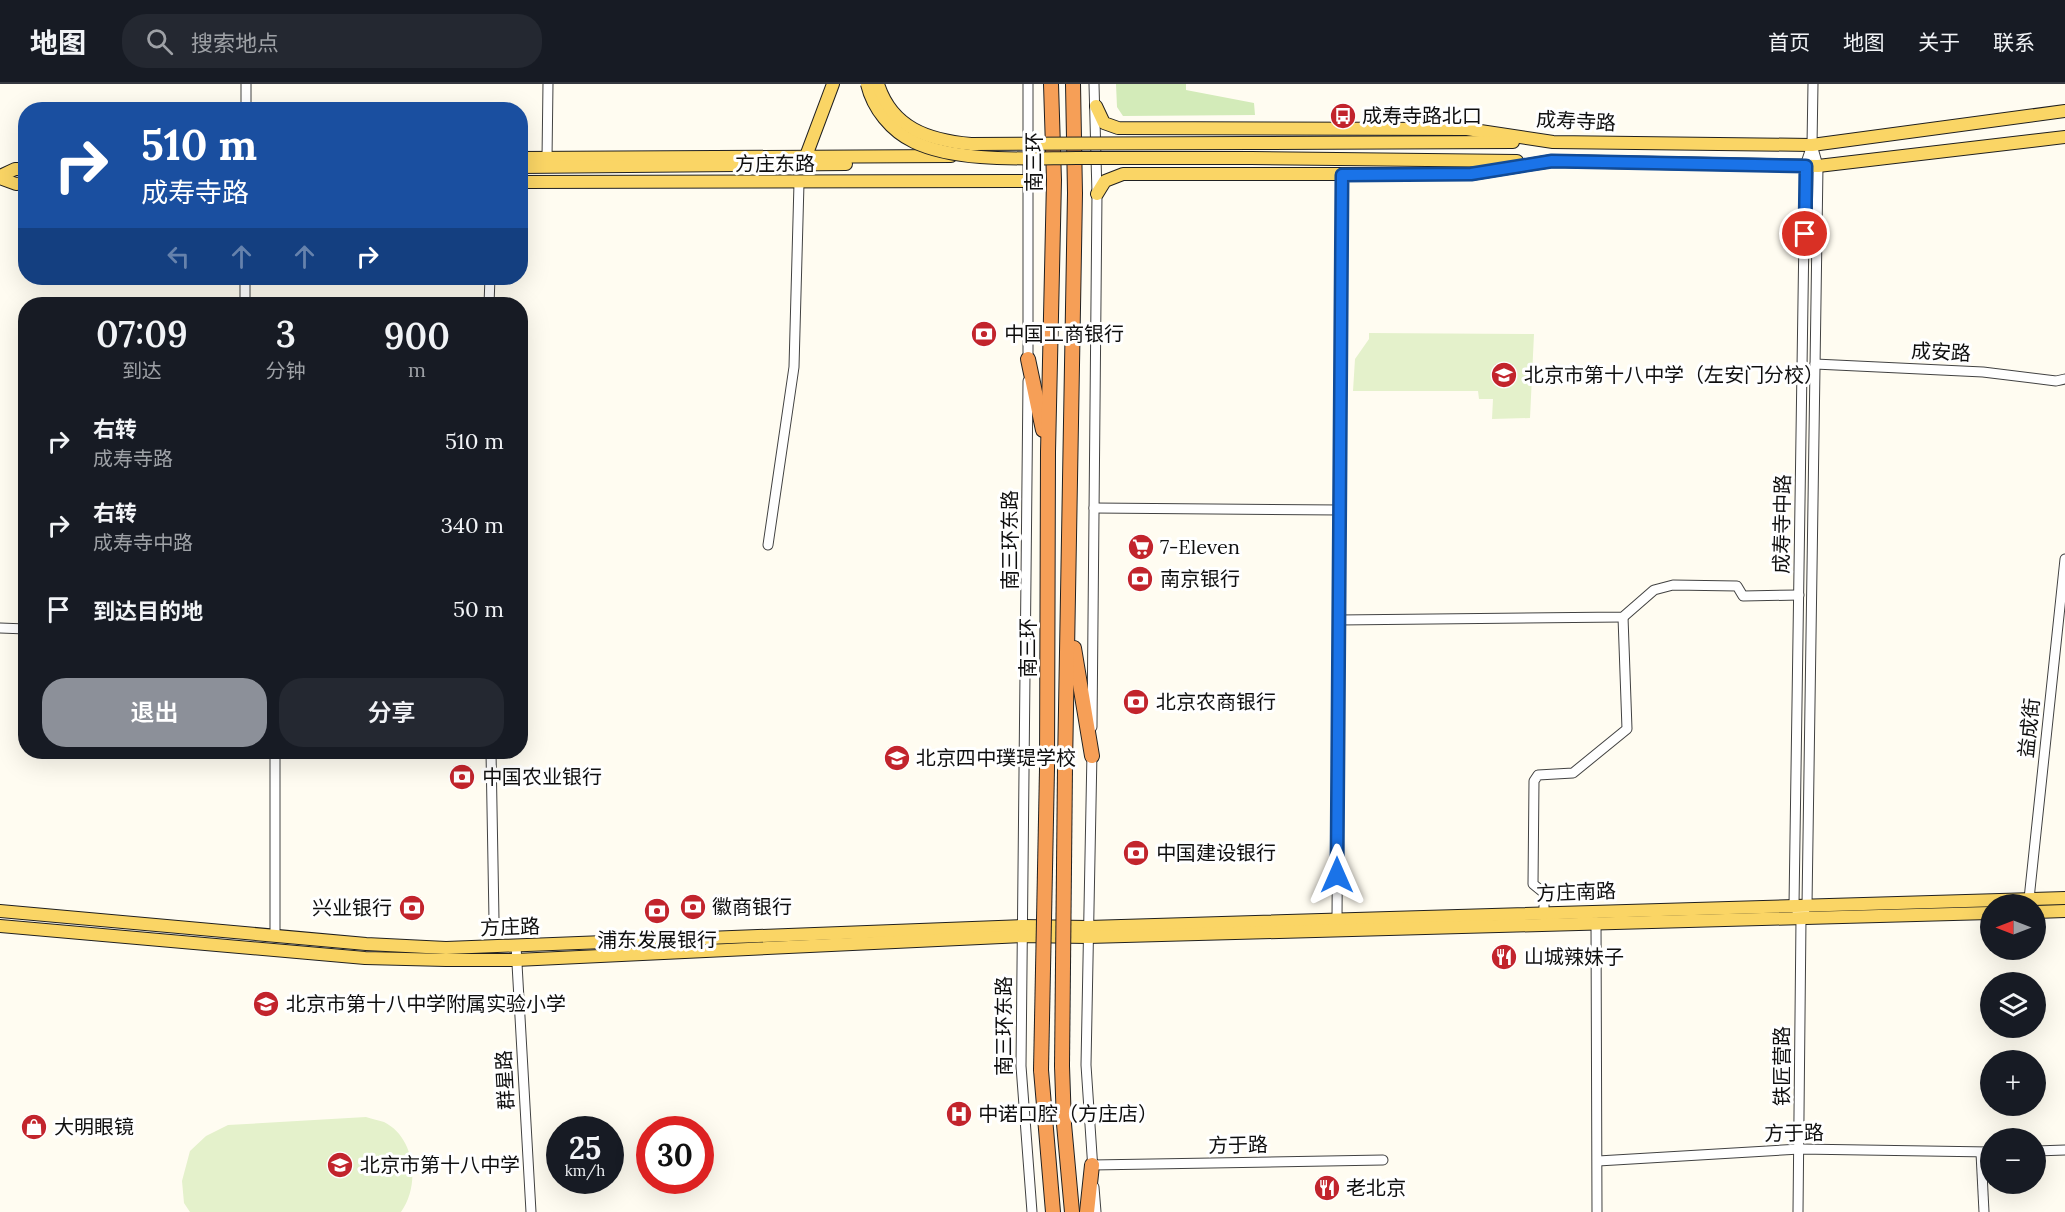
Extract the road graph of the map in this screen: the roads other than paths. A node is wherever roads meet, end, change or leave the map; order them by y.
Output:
1 (246, 84) edge
2 (548, 84) edge
3 (833, 84) edge
4 (867, 84) edge
5 (878, 84) edge
6 (1028, 84) edge
7 (1051, 84) edge
8 (1072, 84) edge
9 (1095, 84) edge
10 (1813, 84) edge
11 (246, 102) edge
12 (1096, 106) junction
13 (2065, 111) edge
14 (1220, 129) junction
15 (2065, 137) edge
16 (1553, 142) junction
17 (1812, 145) junction
18 (806, 156) junction
19 (1030, 156) junction
20 (528, 158) edge
21 (547, 158) junction
22 (994, 158) junction
23 (1552, 161) junction
24 (1812, 166) junction
25 (528, 167) edge
26 (18, 169) edge
27 (1221, 174) junction
28 (1342, 175) junction
29 (0, 177) edge
30 (1030, 181) junction
31 (528, 182) edge
32 (799, 183) junction
33 (18, 184) edge
34 (1097, 194) junction
35 (1028, 359) junction
36 (1815, 364) junction
37 (2065, 379) edge
38 (1048, 452) junction
39 (1094, 507) junction
40 (1340, 510) junction
41 (768, 545) dead end
42 (2065, 559) edge
43 (1799, 595) junction
44 (1069, 614) junction
45 (1623, 617) junction
46 (1339, 620) junction
47 (0, 628) edge
48 (18, 629) edge
49 (1092, 756) junction
50 (275, 759) edge
51 (491, 759) edge
52 (2030, 894) edge
53 (2065, 898) edge
54 (2046, 899) edge
55 (1980, 900) edge
56 (1800, 905) junction
57 (0, 911) edge
58 (2065, 911) edge
59 (1544, 912) junction
60 (2046, 912) edge
61 (1980, 914) edge
62 (1337, 919) junction
63 (1801, 919) junction
64 (494, 920) dead end
65 (1596, 922) junction
66 (0, 926) edge
67 (1022, 931) junction
68 (1088, 932) junction
69 (275, 936) junction
70 (516, 946) junction
71 (516, 960) junction
72 (1800, 1149) junction
73 (2065, 1150) edge
74 (2046, 1151) edge
75 (1980, 1153) edge
76 (1383, 1160) dead end
77 (1598, 1161) junction
78 (1092, 1165) junction
79 (1985, 1194) edge
80 (531, 1212) edge
81 (1032, 1212) edge
82 (1053, 1212) edge
83 (1072, 1212) edge
84 (1087, 1212) edge
85 (1096, 1212) edge
86 (1598, 1212) edge
87 (1798, 1212) edge
88 (1984, 1212) edge

1 - 11 street
2 - 21 street
3 - 18 main road
4 - 22 main road, bridge
5 - 16 main road, bridge
6 - 19 street, 南三环东路
7 - 38 highway, 南三环
8 - 44 highway, 南三环
9 - 12 street
10 - 17 street, 成寿寺中路
12 - 14 main road, 成寿寺路
12 - 34 street
13 - 17 main road, 成寿寺路
14 - 16 main road, 成寿寺路
14 - 27 main road
15 - 24 main road, 成寿寺路
16 - 17 main road, 成寿寺路
17 - 24 street, 成寿寺中路
18 - 19 main road
18 - 21 main road
19 - 30 street, 南三环东路
20 - 21 main road
22 - 23 main road, bridge
22 - 25 main road, bridge
23 - 24 main road, 成寿寺路
23 - 28 main road, 成寿寺路
24 - 36 street, 成寿寺中路
24 - 43 street, 成寿寺中路
26 - 29 main road
27 - 28 main road, 成寿寺路
27 - 34 main road, 成寿寺路
28 - 40 street
29 - 33 main road
30 - 32 main road, 方庄东路
30 - 35 street, 南三环东路
31 - 32 main road, 方庄东路
32 - 41 street
34 - 39 street
35 - 38 highway
35 - 67 street, 南三环东路
36 - 37 street, 成安路
36 - 56 street, 成寿寺中路
38 - 82 highway, 南三环, bridge
39 - 40 street
39 - 49 street
40 - 46 street
42 - 52 street, 益成街
43 - 45 street
43 - 56 street, 成寿寺中路
44 - 49 highway
44 - 83 highway, 南三环, bridge
45 - 46 street
45 - 59 street
46 - 62 street
47 - 48 street
49 - 68 street
50 - 69 street
51 - 64 street
53 - 54 main road, 方庄南路
55 - 56 main road, 方庄南路
56 - 59 main road, 方庄南路
56 - 63 street, 成寿寺中路
57 - 69 main road, 方庄路
58 - 60 main road
59 - 62 main road, 方庄南路
61 - 63 main road, 方庄南路
62 - 68 main road, 方庄南路
63 - 65 main road, 方庄南路
63 - 72 street, 铁匠营路
65 - 68 main road, 方庄南路
65 - 77 street
66 - 71 main road, 方庄路
67 - 68 main road
67 - 70 main road, 方庄路
67 - 71 main road, 方庄路
67 - 81 street, 南三环东路
68 - 78 street
69 - 70 main road, 方庄路
70 - 71 street, 群星路
71 - 80 street, 群星路
72 - 75 street, 方于路
72 - 77 street, 方于路
72 - 87 street, 铁匠营路
73 - 74 street
76 - 78 street, 方于路
77 - 86 street
78 - 84 highway
78 - 85 street
79 - 88 street

